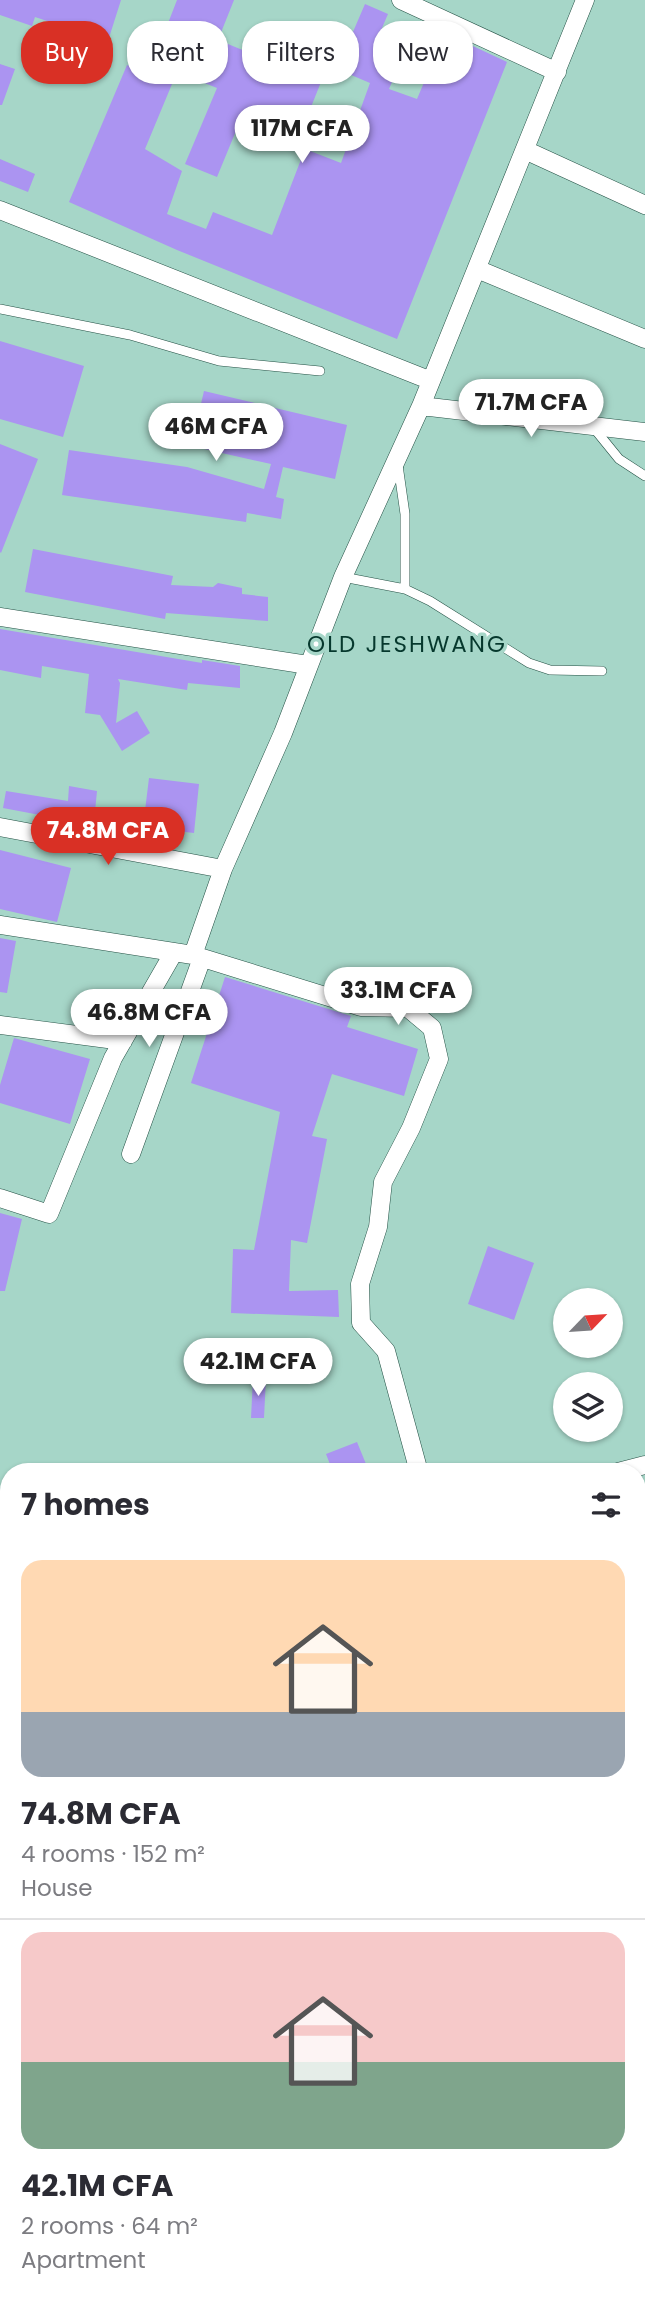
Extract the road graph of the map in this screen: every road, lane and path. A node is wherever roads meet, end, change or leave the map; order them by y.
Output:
1 (401, 0) edge
2 (585, 0) edge
3 (557, 72) junction
4 (525, 150) junction
5 (645, 205) edge
6 (0, 210) edge
7 (477, 269) junction
8 (0, 309) edge
9 (645, 339) edge
10 (320, 371) dead end
11 (429, 380) junction
12 (421, 406) junction
13 (593, 427) junction
14 (645, 432) edge
15 (397, 460) junction
16 (645, 476) edge
17 (344, 577) junction
18 (405, 589) junction
19 (0, 617) edge
20 (308, 666) junction
21 (602, 671) dead end
22 (0, 827) edge
23 (223, 869) junction
24 (0, 925) edge
25 (174, 952) junction
26 (198, 957) junction
27 (0, 1025) edge
28 (122, 1041) junction
29 (131, 1154) dead end
30 (0, 1198) edge
31 (417, 1463) edge

1 - 3 street
2 - 3 street
3 - 4 street
4 - 5 street
4 - 7 street
6 - 11 street
7 - 9 street
7 - 11 street
8 - 10 lane
11 - 12 street
12 - 13 street
12 - 15 street
13 - 14 street
13 - 16 lane
15 - 17 street
15 - 18 lane
17 - 18 lane
17 - 20 street
18 - 21 lane
19 - 20 street
20 - 23 street
22 - 23 street
23 - 26 street
24 - 25 street
25 - 26 street
25 - 28 street
26 - 29 street
26 - 31 street
27 - 28 street
28 - 30 street

